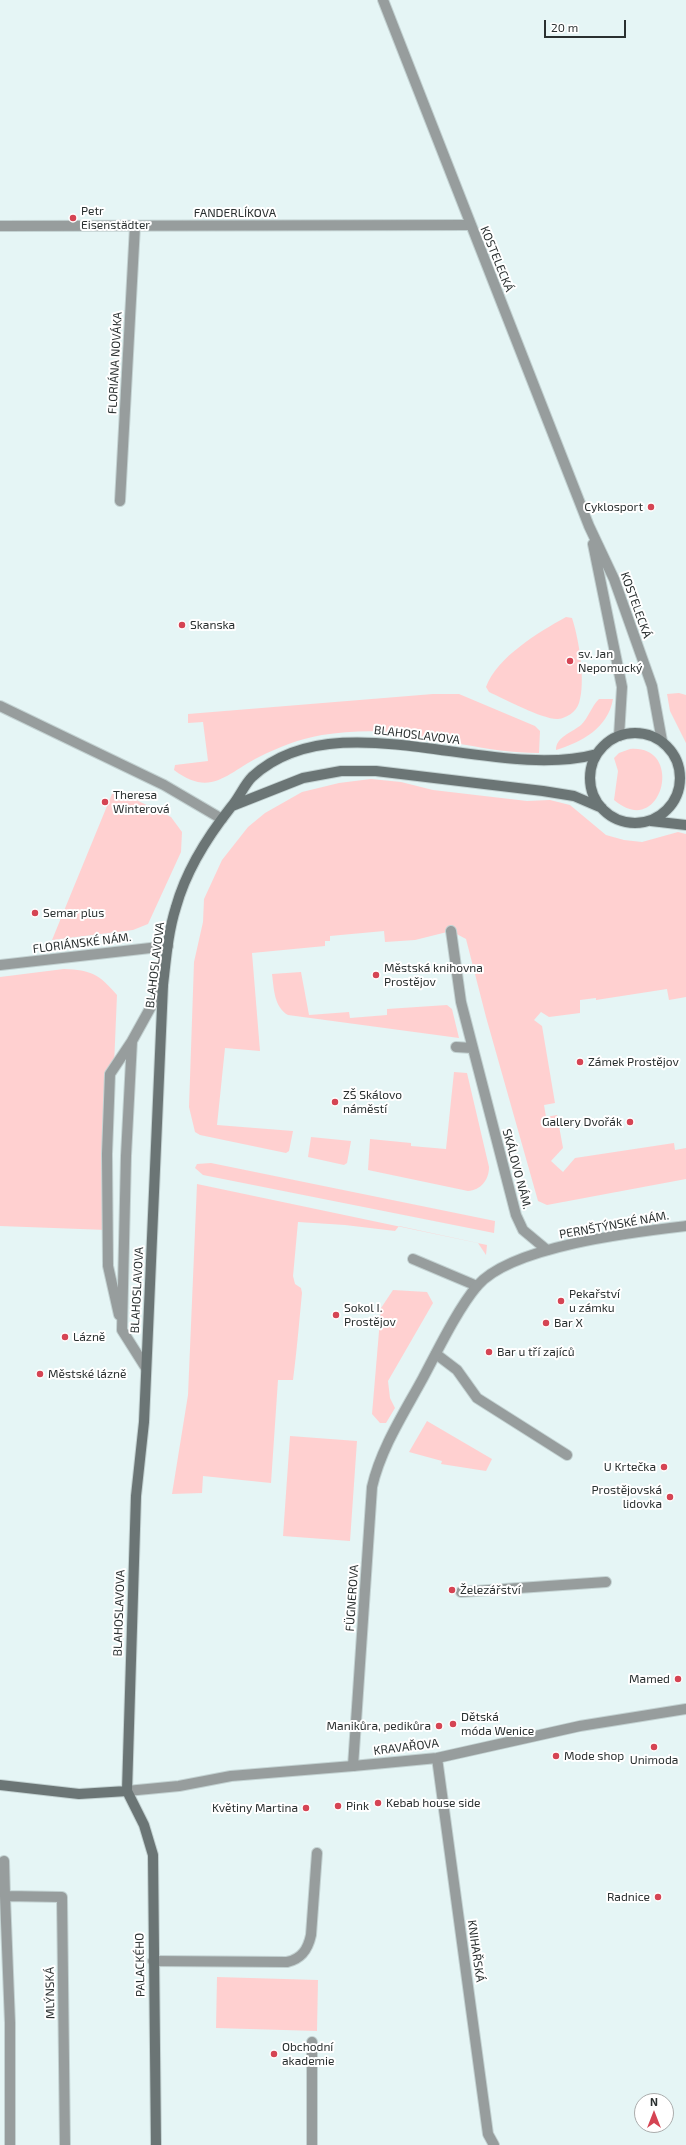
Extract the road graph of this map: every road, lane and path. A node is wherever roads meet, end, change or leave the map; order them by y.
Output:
1 (383, 0) edge
2 (470, 225) junction
3 (0, 226) edge
4 (135, 226) junction
5 (120, 501) dead end
6 (589, 526) junction
7 (0, 706) edge
8 (618, 736) junction
9 (662, 741) junction
10 (597, 754) junction
11 (683, 774) edge
12 (232, 806) junction
13 (602, 808) junction
14 (222, 819) junction
15 (647, 821) junction
16 (686, 825) edge
17 (452, 931) dead end
18 (168, 946) junction
19 (0, 965) edge
20 (163, 984) junction
21 (132, 1040) junction
22 (456, 1047) dead end
23 (472, 1048) junction
24 (686, 1226) edge
25 (547, 1250) junction
26 (413, 1259) dead end
27 (477, 1286) junction
28 (122, 1330) junction
29 (436, 1354) junction
30 (146, 1368) junction
31 (567, 1455) dead end
32 (606, 1582) dead end
33 (461, 1592) dead end
34 (686, 1709) edge
35 (437, 1758) junction
36 (353, 1766) junction
37 (0, 1785) edge
38 (127, 1791) junction
39 (317, 1853) dead end
40 (4, 1861) dead end
41 (6, 1896) junction
42 (153, 1961) junction
43 (312, 2042) dead end
44 (10, 2145) edge
45 (65, 2145) edge
46 (156, 2145) edge
47 (312, 2145) edge
48 (494, 2145) edge

1 - 2 street, KOSTELECKÁ
2 - 4 street, FANDERLÍKOVA
2 - 6 street, KOSTELECKÁ
3 - 4 street, FANDERLÍKOVA
4 - 5 street, FLORIÁNA NOVÁKA
6 - 8 street, KOSTELECKÁ
6 - 9 street, KOSTELECKÁ
7 - 14 street
8 - 9 main road
8 - 10 main road
9 - 11 main road
10 - 12 main road, BLAHOSLAVOVA
10 - 13 main road
11 - 15 main road
12 - 13 main road
12 - 14 main road, BLAHOSLAVOVA
13 - 15 main road
14 - 18 main road, BLAHOSLAVOVA
15 - 16 main road
17 - 23 street, SKÁLOVO NÁM.
18 - 19 street, FLORIÁNSKÉ NÁM.
18 - 20 main road, BLAHOSLAVOVA
20 - 21 street
20 - 30 main road, BLAHOSLAVOVA
21 - 28 street
21 - 28 street
22 - 23 street
23 - 25 street, SKÁLOVO NÁM.
24 - 25 street, PERNŠTÝNSKÉ NÁM.
25 - 27 street
26 - 27 street
27 - 29 street
28 - 30 street
29 - 31 street
29 - 36 street, FÜGNEROVA
30 - 38 main road, BLAHOSLAVOVA
32 - 33 street
34 - 35 street, KRAVAŘOVA
35 - 36 street, KRAVAŘOVA
35 - 48 street, KNIHAŘSKÁ
36 - 38 street, KRAVAŘOVA
37 - 38 main road
38 - 42 main road, PALACKÉHO
39 - 42 street
40 - 41 street
41 - 44 street
41 - 45 street, MLÝNSKÁ
42 - 46 main road, PALACKÉHO
43 - 47 street

